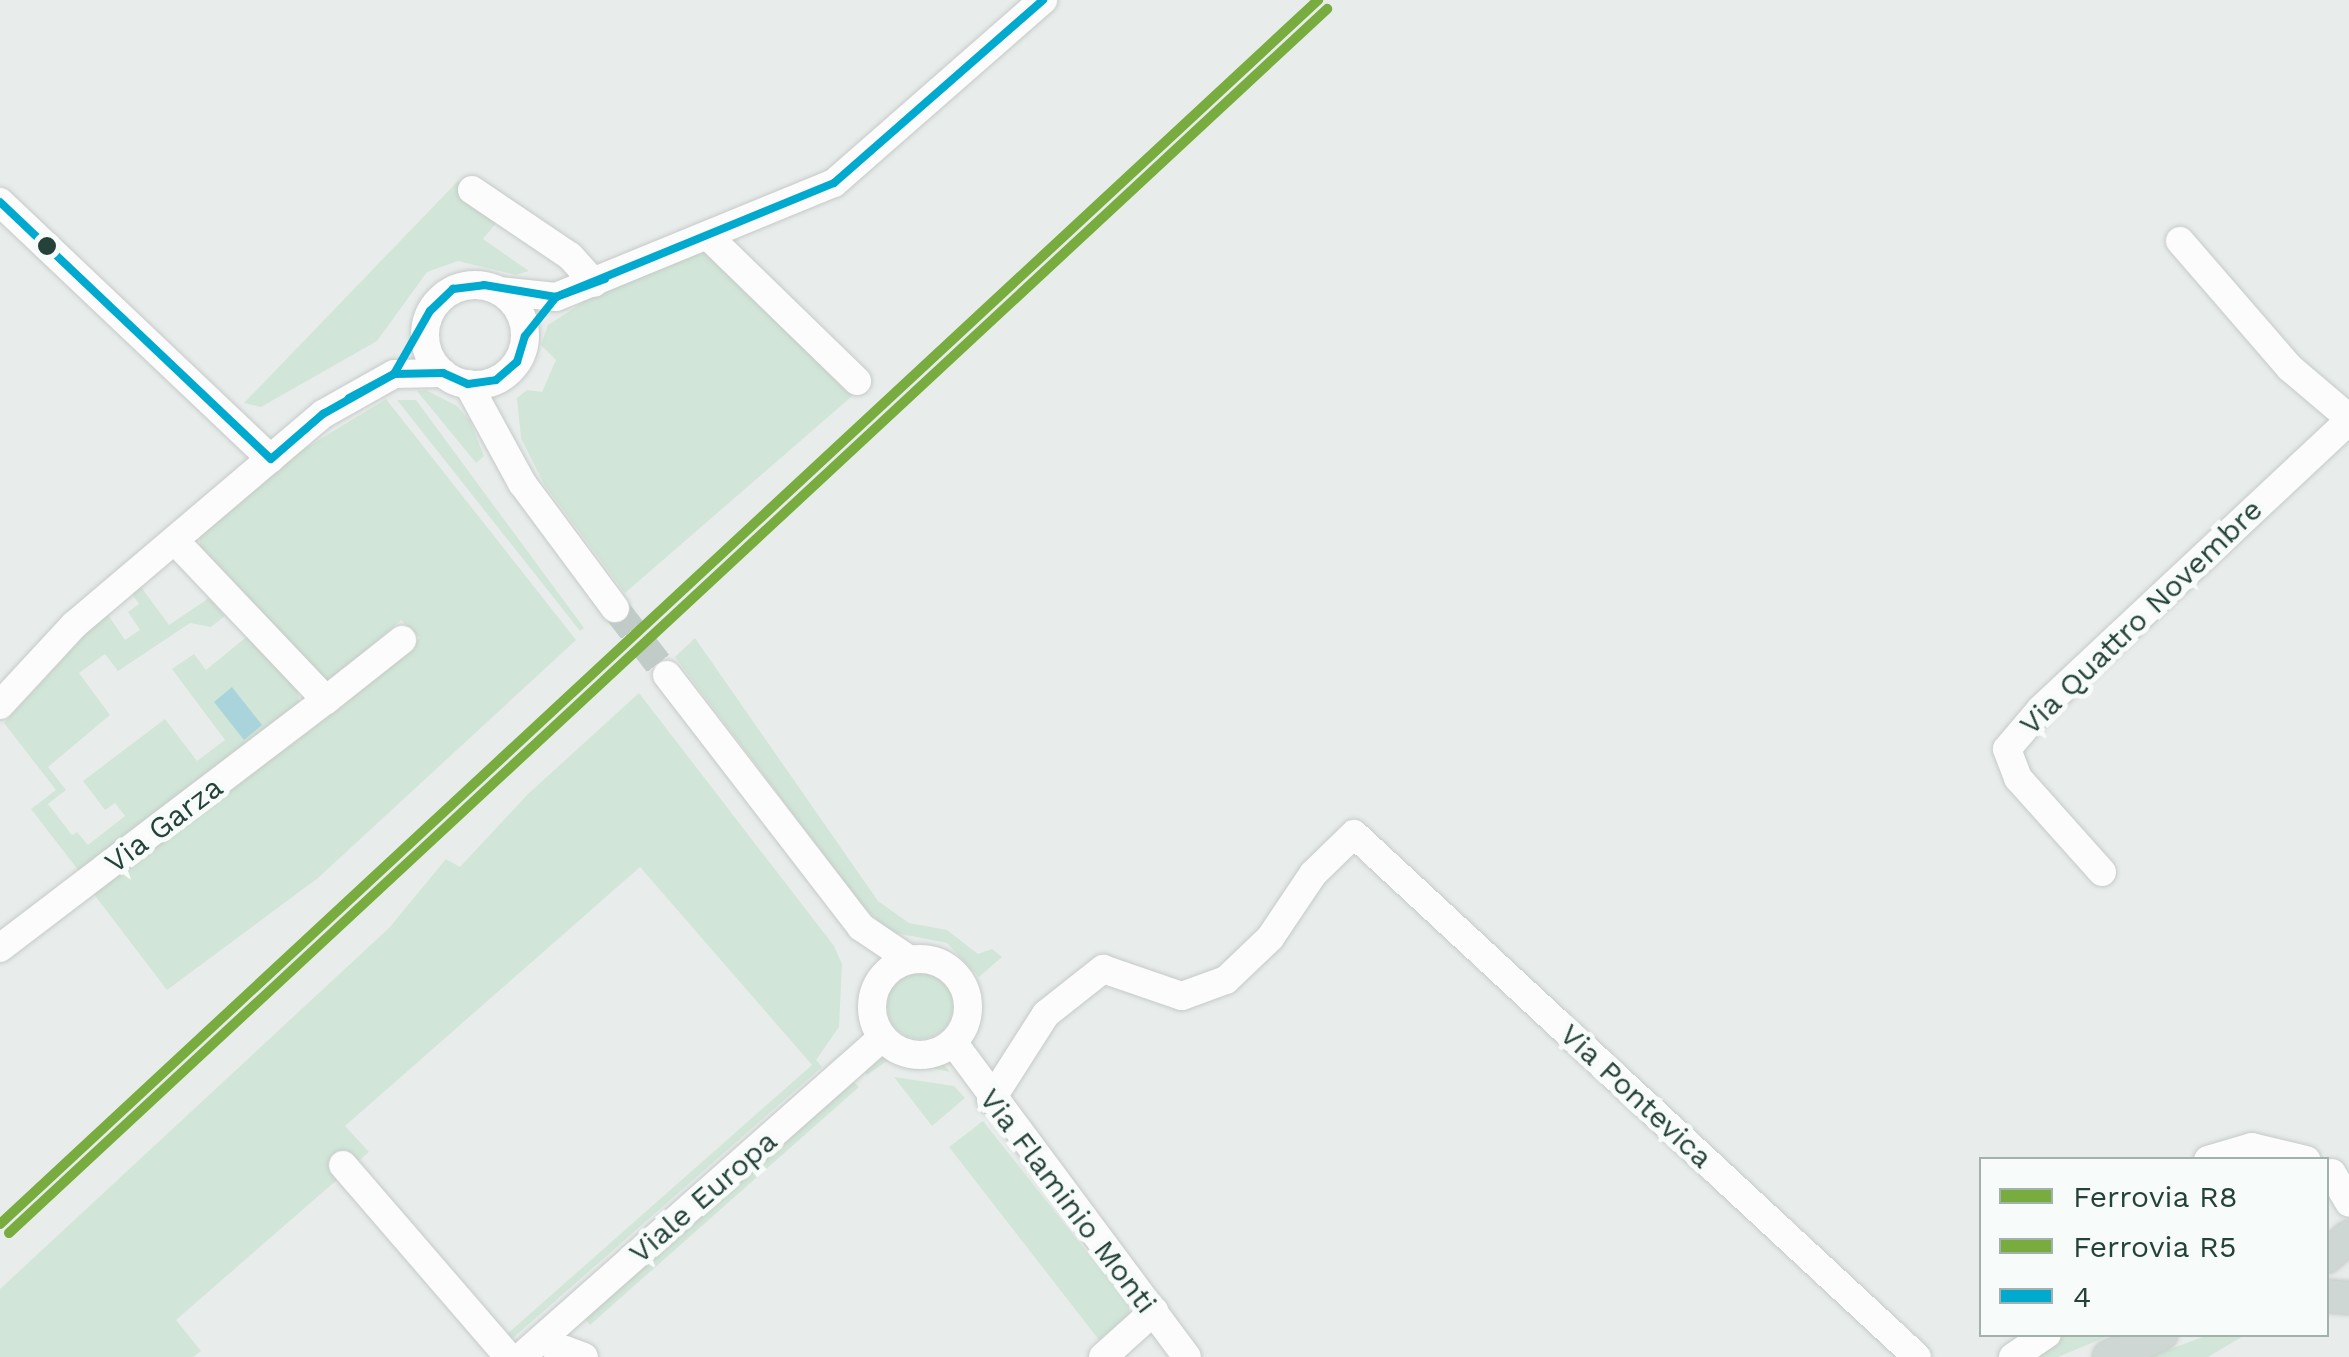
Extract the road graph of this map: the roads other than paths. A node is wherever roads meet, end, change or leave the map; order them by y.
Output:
1 (1042, 0) edge
2 (472, 190) dead end
3 (0, 202) edge
4 (708, 236) junction
5 (2180, 240) dead end
6 (594, 284) junction
7 (499, 291) junction
8 (556, 297) junction
9 (425, 326) junction
10 (525, 336) junction
11 (508, 372) junction
12 (394, 374) junction
13 (455, 379) junction
14 (857, 381) dead end
15 (2349, 419) edge
16 (498, 430) junction
17 (271, 459) junction
18 (176, 542) junction
19 (616, 608) tunnel mouth
20 (402, 640) dead end
21 (666, 675) tunnel mouth
22 (326, 700) junction
23 (0, 705) edge
24 (2102, 872) dead end
25 (861, 927) junction
26 (0, 948) edge
27 (910, 960) junction
28 (880, 982) junction
29 (883, 1037) junction
30 (953, 1042) junction
31 (991, 1100) junction
32 (2218, 1157) edge
33 (2294, 1157) edge
34 (343, 1165) dead end
35 (2336, 1173) edge
36 (2349, 1202) edge
37 (2349, 1237) edge
38 (2329, 1254) edge
39 (1154, 1312) junction
40 (2043, 1337) edge
41 (2154, 1337) edge
42 (509, 1357) edge
43 (522, 1357) edge
44 (558, 1357) edge
45 (584, 1357) edge
46 (1102, 1357) edge
47 (1187, 1357) edge
48 (1917, 1357) edge
49 (2014, 1357) edge
50 (2109, 1357) edge

1 - 4 street
2 - 6 street
3 - 17 street
4 - 6 street
4 - 14 street
5 - 15 street, Via Quattro Novembre
6 - 8 street
7 - 8 street
7 - 9 street
7 - 10 street
8 - 10 street
9 - 12 street
9 - 13 street
10 - 11 street
11 - 13 street
11 - 16 street
12 - 13 street
12 - 17 street
13 - 16 street
15 - 24 street, Via Quattro Novembre
16 - 19 street
17 - 18 street
18 - 22 street
18 - 23 street
20 - 22 street, Via Garza
21 - 25 street
22 - 26 street, Via Garza
25 - 27 street
25 - 28 street
27 - 28 street
27 - 30 street
28 - 29 street
29 - 30 street
29 - 43 street, Viale Europa
30 - 31 street, Via Flaminio Monti
31 - 39 street, Via Flaminio Monti
31 - 48 street, Via Pontevica
32 - 33 street
34 - 42 street
35 - 36 street
37 - 38 main road
39 - 46 street
39 - 47 street, Via Flaminio Monti
40 - 49 street
41 - 50 main road
44 - 45 street

